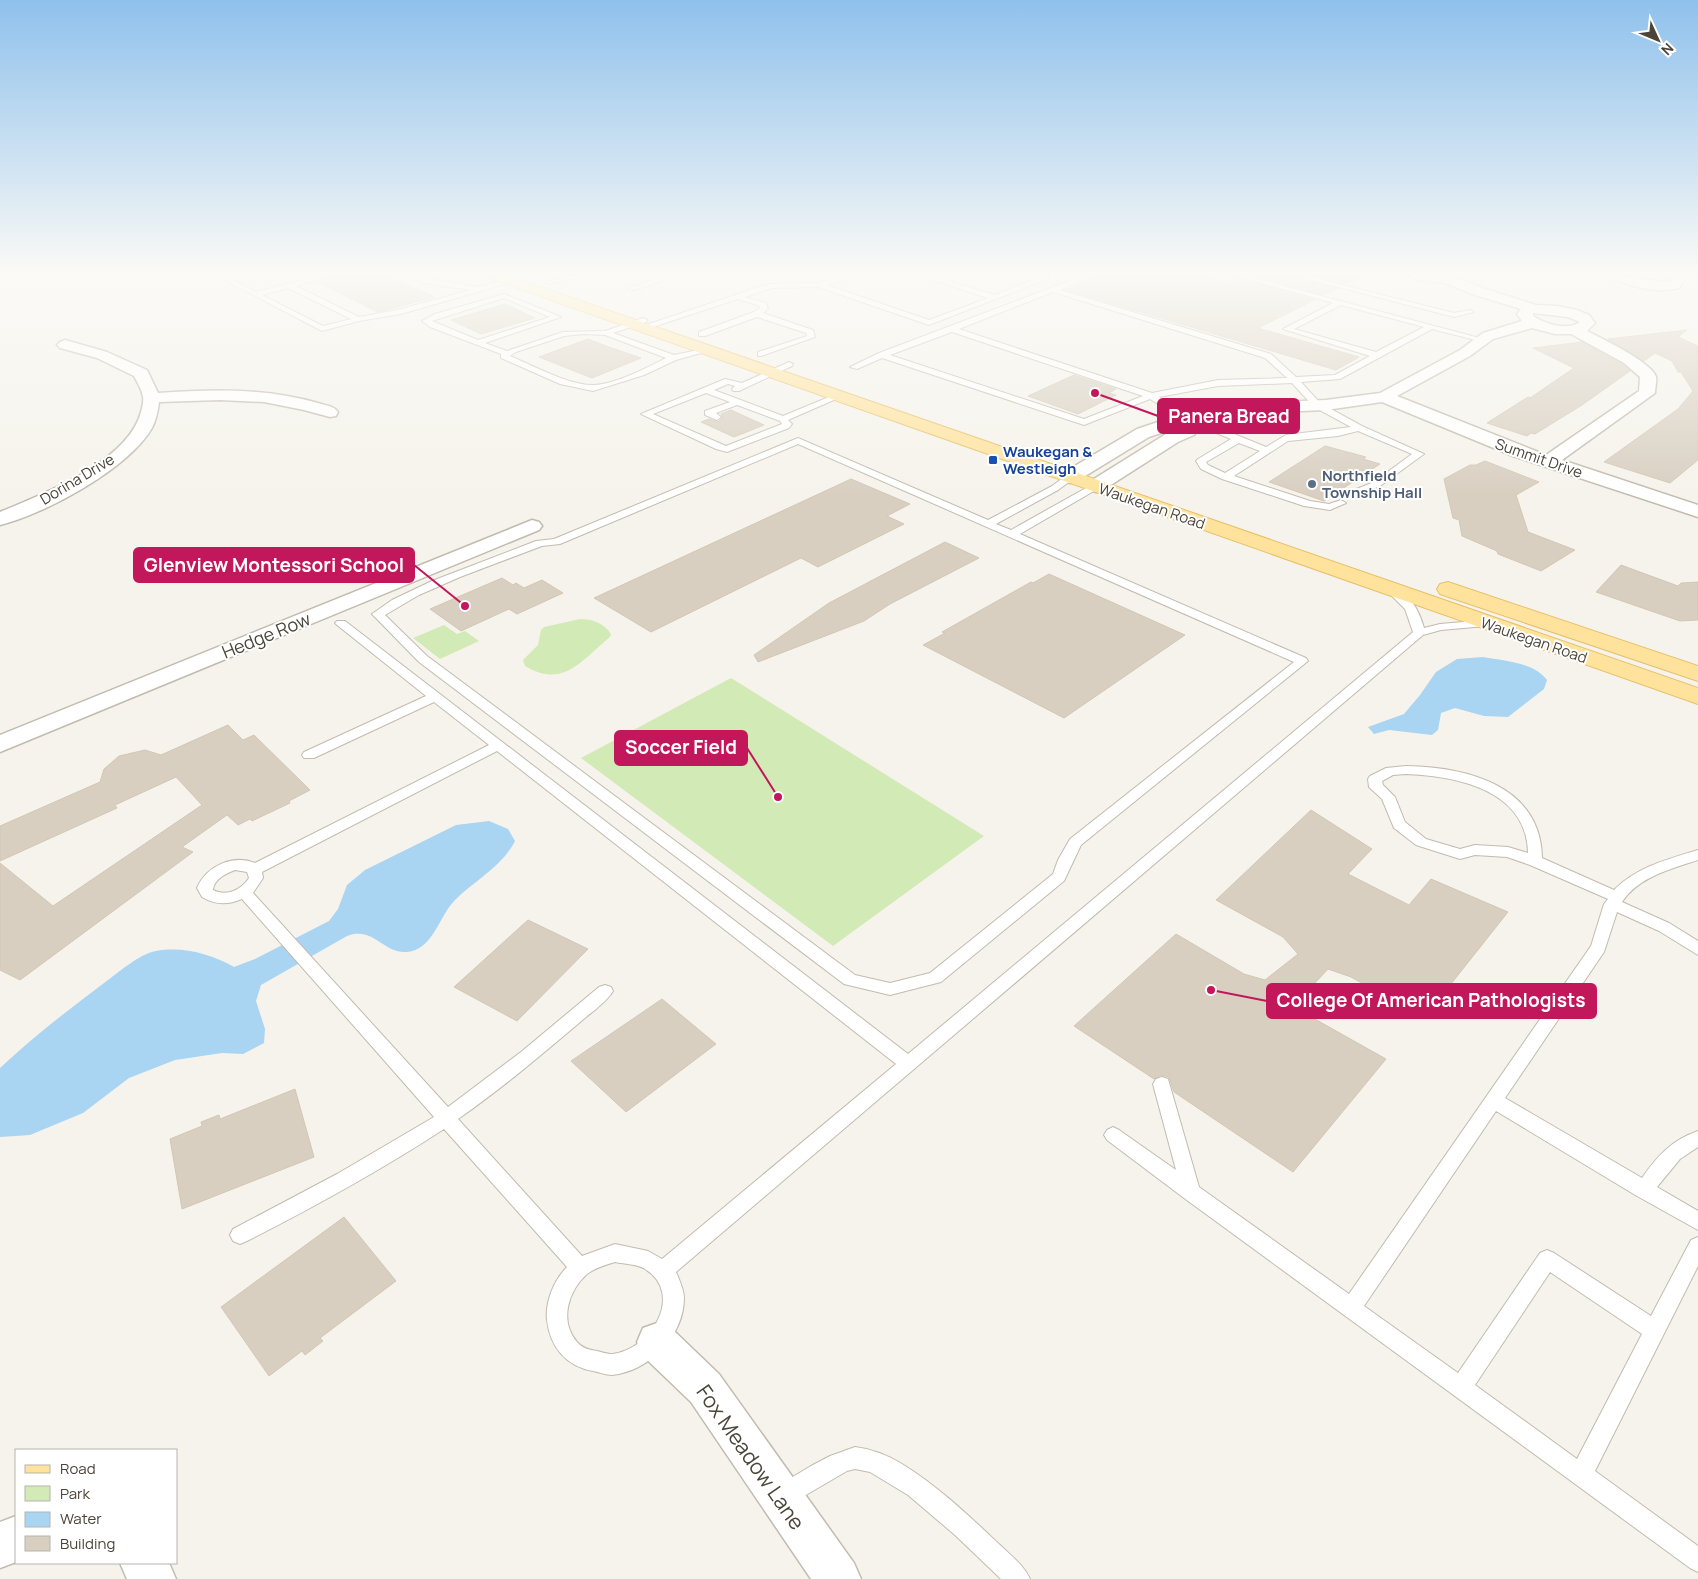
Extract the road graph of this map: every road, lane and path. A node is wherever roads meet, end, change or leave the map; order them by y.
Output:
1 (79, 349) edge
2 (494, 349) edge
3 (519, 349) edge
4 (648, 349) edge
5 (705, 349) edge
6 (745, 349) edge
7 (776, 349) edge
8 (901, 349) edge
9 (1010, 349) edge
10 (1244, 349) edge
11 (1355, 349) edge
12 (1389, 349) edge
13 (1470, 349) edge
14 (1609, 349) edge
15 (708, 350) junction
16 (506, 353) junction
17 (761, 354) junction
18 (1377, 355) junction
19 (882, 356) junction
20 (673, 358) junction
21 (854, 367) dead end
22 (786, 370) junction
23 (1294, 380) junction
24 (744, 386) junction
25 (708, 390) junction
26 (723, 395) junction
27 (838, 396) junction
28 (1151, 396) junction
29 (1384, 397) junction
30 (152, 398) junction
31 (739, 401) junction
32 (1317, 405) junction
33 (330, 412) dead end
34 (717, 418) dead end
35 (783, 419) junction
36 (1195, 421) junction
37 (1359, 428) junction
38 (1238, 439) junction
39 (1266, 451) junction
40 (1549, 461) junction
41 (1099, 475) junction
42 (1070, 477) junction
43 (1225, 477) junction
44 (1353, 494) dead end
45 (1341, 503) dead end
46 (1698, 511) edge
47 (0, 519) edge
48 (988, 524) junction
49 (532, 526) dead end
50 (1012, 534) junction
51 (1391, 589) junction
52 (341, 623) dead end
53 (1486, 623) junction
54 (1419, 633) junction
55 (1698, 674) edge
56 (1698, 696) edge
57 (434, 697) junction
58 (0, 744) edge
59 (496, 746) junction
60 (309, 755) dead end
61 (1698, 855) edge
62 (1535, 861) junction
63 (254, 870) junction
64 (244, 892) junction
65 (1615, 901) junction
66 (1698, 949) edge
67 (605, 991) dead end
68 (908, 1064) junction
69 (1162, 1084) dead end
70 (1494, 1101) junction
71 (446, 1118) junction
72 (1112, 1135) dead end
73 (1698, 1139) edge
74 (1644, 1190) junction
75 (1191, 1192) junction
76 (1698, 1221) edge
77 (240, 1235) dead end
78 (1698, 1246) edge
79 (580, 1268) junction
80 (664, 1270) junction
81 (1351, 1308) junction
82 (1655, 1330) junction
83 (657, 1342) junction
84 (1461, 1388) junction
85 (1581, 1475) junction
86 (780, 1497) junction
87 (15, 1538) edge
88 (0, 1546) edge
89 (1698, 1560) edge
90 (143, 1564) edge
91 (831, 1577) edge
92 (153, 1579) edge
93 (1018, 1579) edge

1 - 30 street
2 - 16 lane
3 - 16 lane
4 - 20 lane
5 - 15 main road, Waukegan Road
6 - 17 main road, Waukegan Road
7 - 17 lane
8 - 19 lane
9 - 28 lane
10 - 23 lane
11 - 18 lane
12 - 18 lane
13 - 29 street
14 - 40 street
15 - 20 lane
15 - 22 main road, Waukegan Road
16 - 20 lane
17 - 22 main road, Waukegan Road
18 - 23 lane
19 - 21 lane
19 - 28 lane
22 - 24 lane
22 - 27 main road, Waukegan Road
22 - 41 main road, Waukegan Road
23 - 28 lane
23 - 32 lane
24 - 25 lane
24 - 26 lane
25 - 26 lane
25 - 35 lane
26 - 31 lane
27 - 35 lane
27 - 42 main road, Waukegan Road
28 - 36 lane
29 - 32 street
29 - 40 street, Summit Drive
30 - 33 street
30 - 47 street, Dorina Drive
31 - 34 lane
31 - 35 lane
32 - 36 street
32 - 37 lane
36 - 38 lane
36 - 41 street
36 - 41 street
37 - 39 lane
37 - 44 lane
38 - 39 lane
38 - 43 lane
39 - 43 lane
40 - 46 street, Summit Drive
41 - 42 main road, Waukegan Road
41 - 50 lane
41 - 51 main road, Waukegan Road
41 - 55 main road, Waukegan Road
42 - 48 lane
43 - 45 lane
48 - 50 lane
48 - 50 lane
49 - 58 street, Hedge Row
51 - 53 main road, Waukegan Road
51 - 54 lane
52 - 57 lane
53 - 54 lane
53 - 56 main road, Waukegan Road
54 - 68 lane
57 - 59 lane
57 - 60 lane
59 - 63 lane
59 - 68 lane
61 - 65 lane
62 - 62 lane
62 - 65 lane
63 - 64 lane
63 - 64 lane
64 - 71 lane
65 - 66 lane
65 - 70 lane
67 - 71 lane
68 - 80 lane
69 - 75 lane
70 - 74 lane
70 - 81 lane
71 - 77 lane
71 - 79 lane
72 - 75 lane
73 - 74 lane
74 - 76 lane
75 - 81 lane
78 - 82 lane
79 - 80 lane
79 - 83 lane
80 - 83 lane
81 - 84 lane
82 - 84 lane
82 - 85 lane
83 - 86 street, Fox Meadow Lane
84 - 85 lane
85 - 89 lane
86 - 91 street, Fox Meadow Lane
86 - 93 lane
87 - 88 street
90 - 92 street

